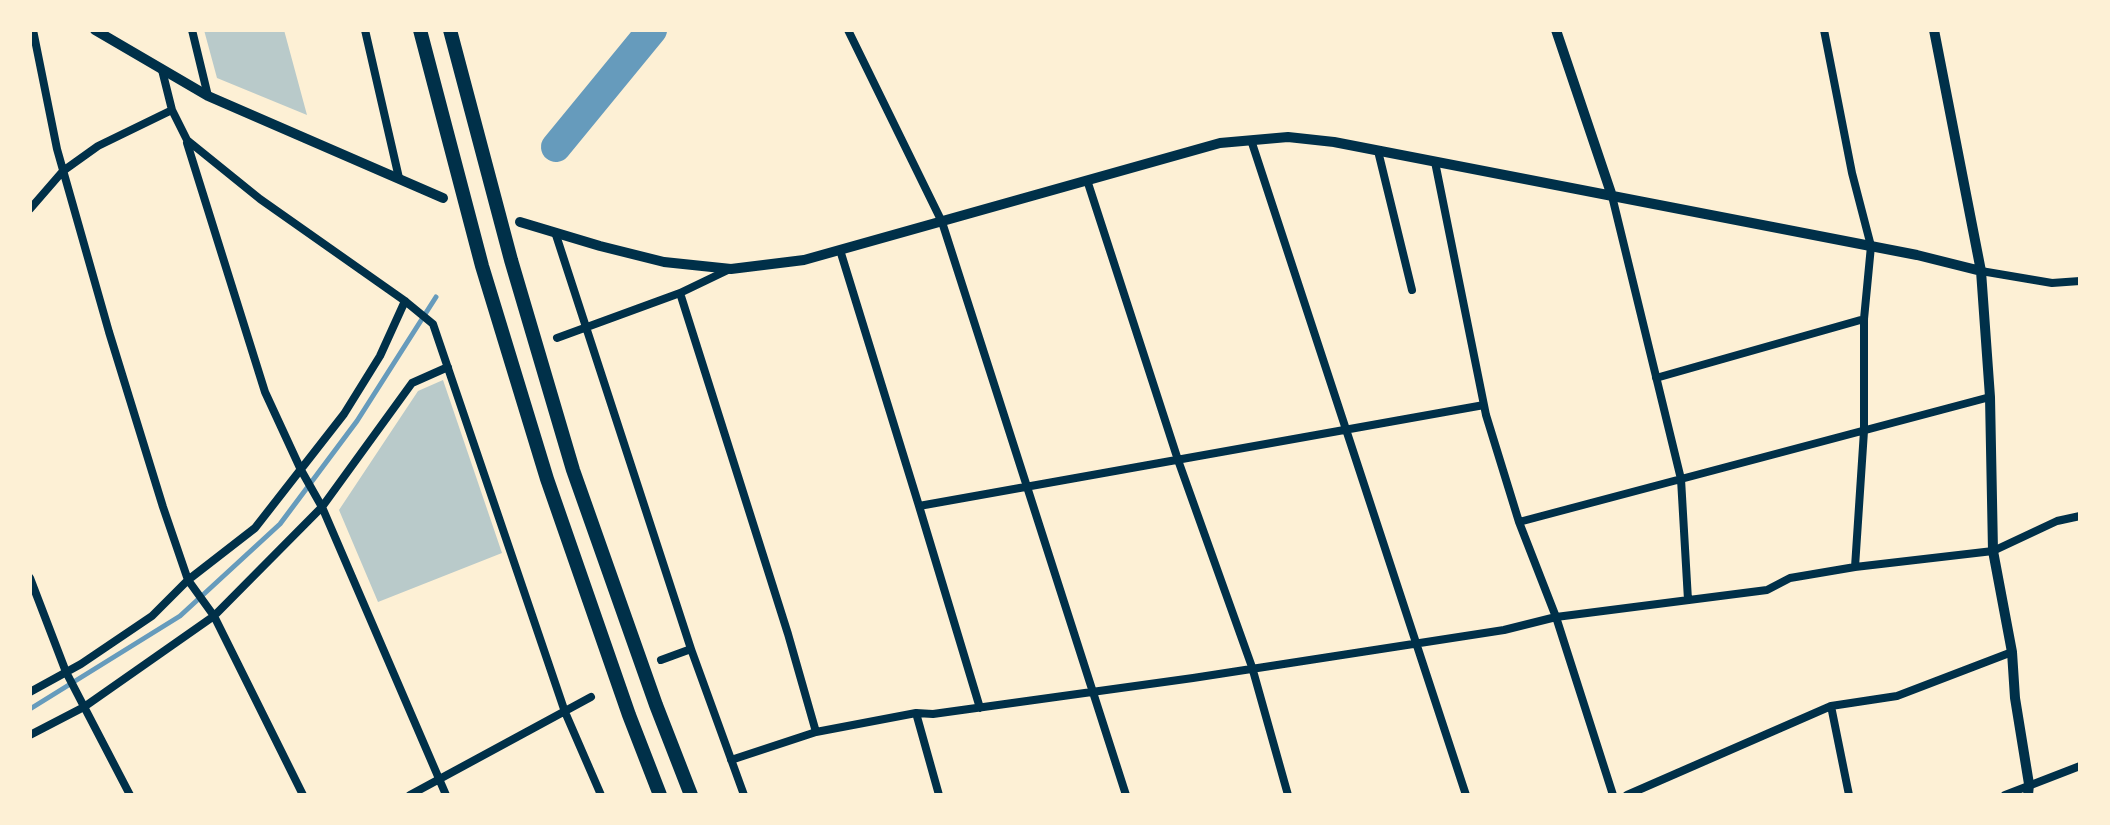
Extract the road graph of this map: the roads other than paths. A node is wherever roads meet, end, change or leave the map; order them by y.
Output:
1 (33, 30) edge
2 (95, 30) edge
3 (192, 30) edge
4 (365, 30) edge
5 (420, 30) edge
6 (450, 30) edge
7 (848, 30) edge
8 (1556, 30) edge
9 (1824, 30) edge
10 (1934, 30) edge
11 (162, 70) junction
12 (208, 96) junction
13 (172, 110) junction
14 (187, 140) junction
15 (1251, 140) junction
16 (1378, 151) junction
17 (1435, 162) junction
18 (63, 171) junction
19 (399, 178) junction
20 (1087, 180) junction
21 (1612, 196) junction
22 (443, 198) dead end
23 (30, 209) edge
24 (520, 222) dead end
25 (942, 222) junction
26 (555, 232) junction
27 (1871, 246) junction
28 (840, 250) junction
29 (731, 269) junction
30 (1981, 271) junction
31 (2080, 281) edge
32 (1412, 290) dead end
33 (680, 293) junction
34 (407, 303) junction
35 (1864, 319) junction
36 (586, 327) junction
37 (557, 338) dead end
38 (448, 367) junction
39 (1656, 378) junction
40 (1990, 397) junction
41 (1484, 405) junction
42 (1346, 430) junction
43 (1864, 431) junction
44 (1178, 460) junction
45 (303, 474) junction
46 (1681, 479) junction
47 (1027, 487) junction
48 (919, 506) junction
49 (322, 507) junction
50 (2080, 516) edge
51 (1519, 522) junction
52 (1993, 551) junction
53 (1855, 567) junction
54 (30, 578) edge
55 (188, 580) junction
56 (1688, 600) junction
57 (214, 616) junction
58 (1556, 617) junction
59 (1417, 643) junction
60 (691, 649) junction
61 (2012, 652) junction
62 (661, 660) dead end
63 (1252, 667) junction
64 (67, 675) junction
65 (30, 692) edge
66 (1094, 692) junction
67 (591, 697) dead end
68 (1831, 706) junction
69 (84, 707) junction
70 (980, 708) junction
71 (565, 712) junction
72 (916, 713) junction
73 (816, 732) junction
74 (30, 735) edge
75 (731, 760) junction
76 (2080, 766) edge
77 (439, 780) junction
78 (2028, 790) edge
79 (130, 795) edge
80 (303, 795) edge
81 (410, 795) edge
82 (446, 795) edge
83 (601, 795) edge
84 (660, 795) edge
85 (691, 795) edge
86 (744, 795) edge
87 (939, 795) edge
88 (1126, 795) edge
89 (1288, 795) edge
90 (1466, 795) edge
91 (1613, 795) edge
92 (1627, 795) edge
93 (1849, 795) edge
94 (2005, 795) edge

1 - 18 street
2 - 11 street
3 - 12 street
4 - 19 street
5 - 84 highway
6 - 85 highway
7 - 25 street
8 - 21 street
9 - 27 street
10 - 30 street
11 - 12 street
11 - 13 street
12 - 19 street
13 - 14 street
13 - 18 street
14 - 34 street
14 - 45 street
15 - 16 street
15 - 20 street
15 - 42 street
16 - 17 street
16 - 32 street
17 - 21 street
17 - 41 street
18 - 23 street
18 - 55 street
19 - 22 street
20 - 25 street
20 - 44 street
21 - 27 street
21 - 39 street
24 - 26 street
25 - 28 street
25 - 47 street
26 - 29 street
26 - 36 street
27 - 30 street
27 - 35 street
28 - 29 street
28 - 48 street
29 - 33 street
30 - 31 street
30 - 40 street
33 - 36 street
33 - 73 street
34 - 38 street
34 - 45 street
35 - 39 street
35 - 43 street
36 - 37 street
36 - 60 street
38 - 49 street
38 - 71 street
39 - 46 street
40 - 43 street
40 - 52 street
41 - 42 street
41 - 51 street
42 - 44 street
42 - 59 street
43 - 46 street
43 - 53 street
44 - 47 street
44 - 63 street
45 - 49 street
45 - 55 street
46 - 51 street
46 - 56 street
47 - 48 street
47 - 66 street
48 - 70 street
49 - 57 street
49 - 77 street
50 - 52 street
51 - 58 street
52 - 53 street
52 - 61 street
53 - 56 street
54 - 64 street
55 - 57 street
55 - 64 street
56 - 58 street
57 - 69 street
57 - 80 street
58 - 59 street
58 - 91 street
59 - 63 street
59 - 90 street
60 - 62 street
60 - 75 street
61 - 68 street
61 - 78 street
63 - 66 street
63 - 89 street
64 - 65 street
64 - 69 street
66 - 70 street
66 - 88 street
67 - 71 street
68 - 92 street
68 - 93 street
69 - 74 street
69 - 79 street
70 - 72 street
71 - 77 street
71 - 83 street
72 - 73 street
72 - 87 street
73 - 75 street
75 - 86 street
76 - 78 street
77 - 81 street
77 - 82 street
78 - 94 street

